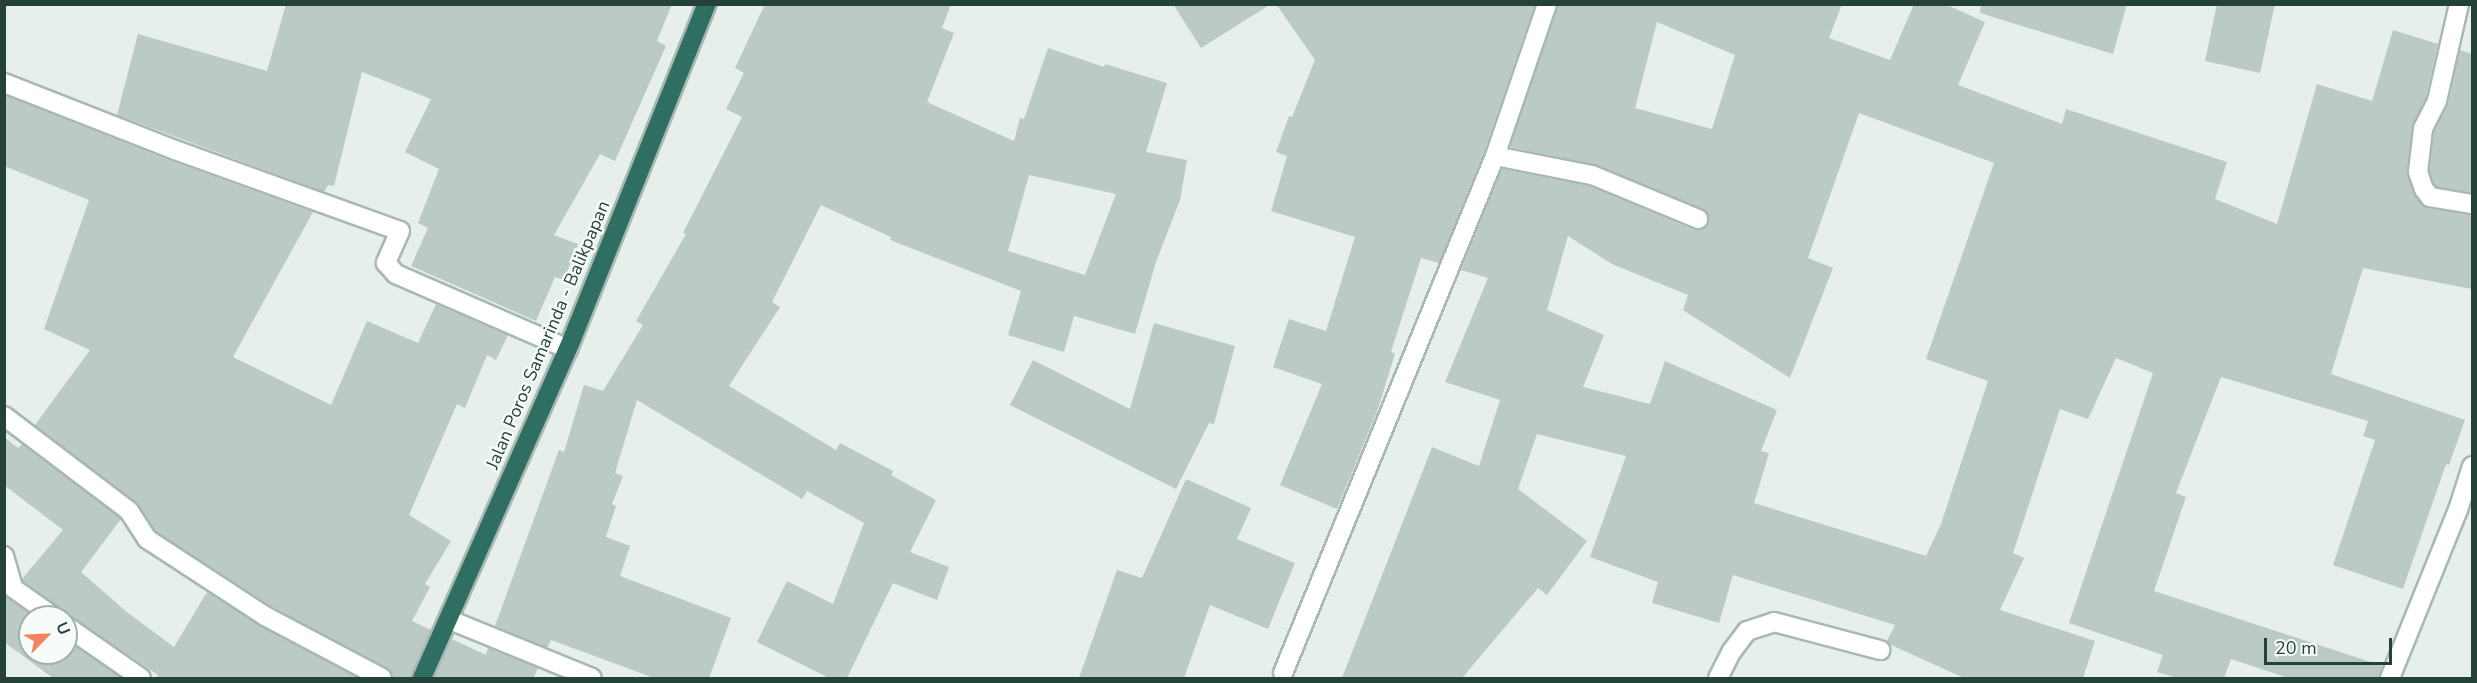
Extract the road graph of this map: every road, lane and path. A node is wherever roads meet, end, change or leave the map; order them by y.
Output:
1 (707, 4) edge
2 (1547, 4) edge
3 (2459, 4) edge
4 (4, 83) edge
5 (1495, 156) junction
6 (2472, 204) edge
7 (1698, 219) dead end
8 (568, 349) junction
9 (4, 416) edge
10 (2472, 466) edge
11 (4, 556) edge
12 (37, 605) edge
13 (450, 620) junction
14 (78, 634) edge
15 (1880, 650) dead end
16 (1283, 673) dead end
17 (141, 678) edge
18 (382, 678) edge
19 (422, 678) edge
20 (592, 678) edge
21 (1718, 678) edge
22 (2390, 678) edge

1 - 8 highway, Jalan Poros Samarinda - Balikpapan
2 - 5 street
3 - 6 street
4 - 8 street
5 - 7 street
5 - 16 street
8 - 13 highway, Jalan Poros Samarinda - Balikpapan
9 - 18 street
10 - 22 street
11 - 12 street
13 - 19 highway, Jalan Poros Samarinda - Balikpapan
13 - 20 street
14 - 17 street
15 - 21 street

